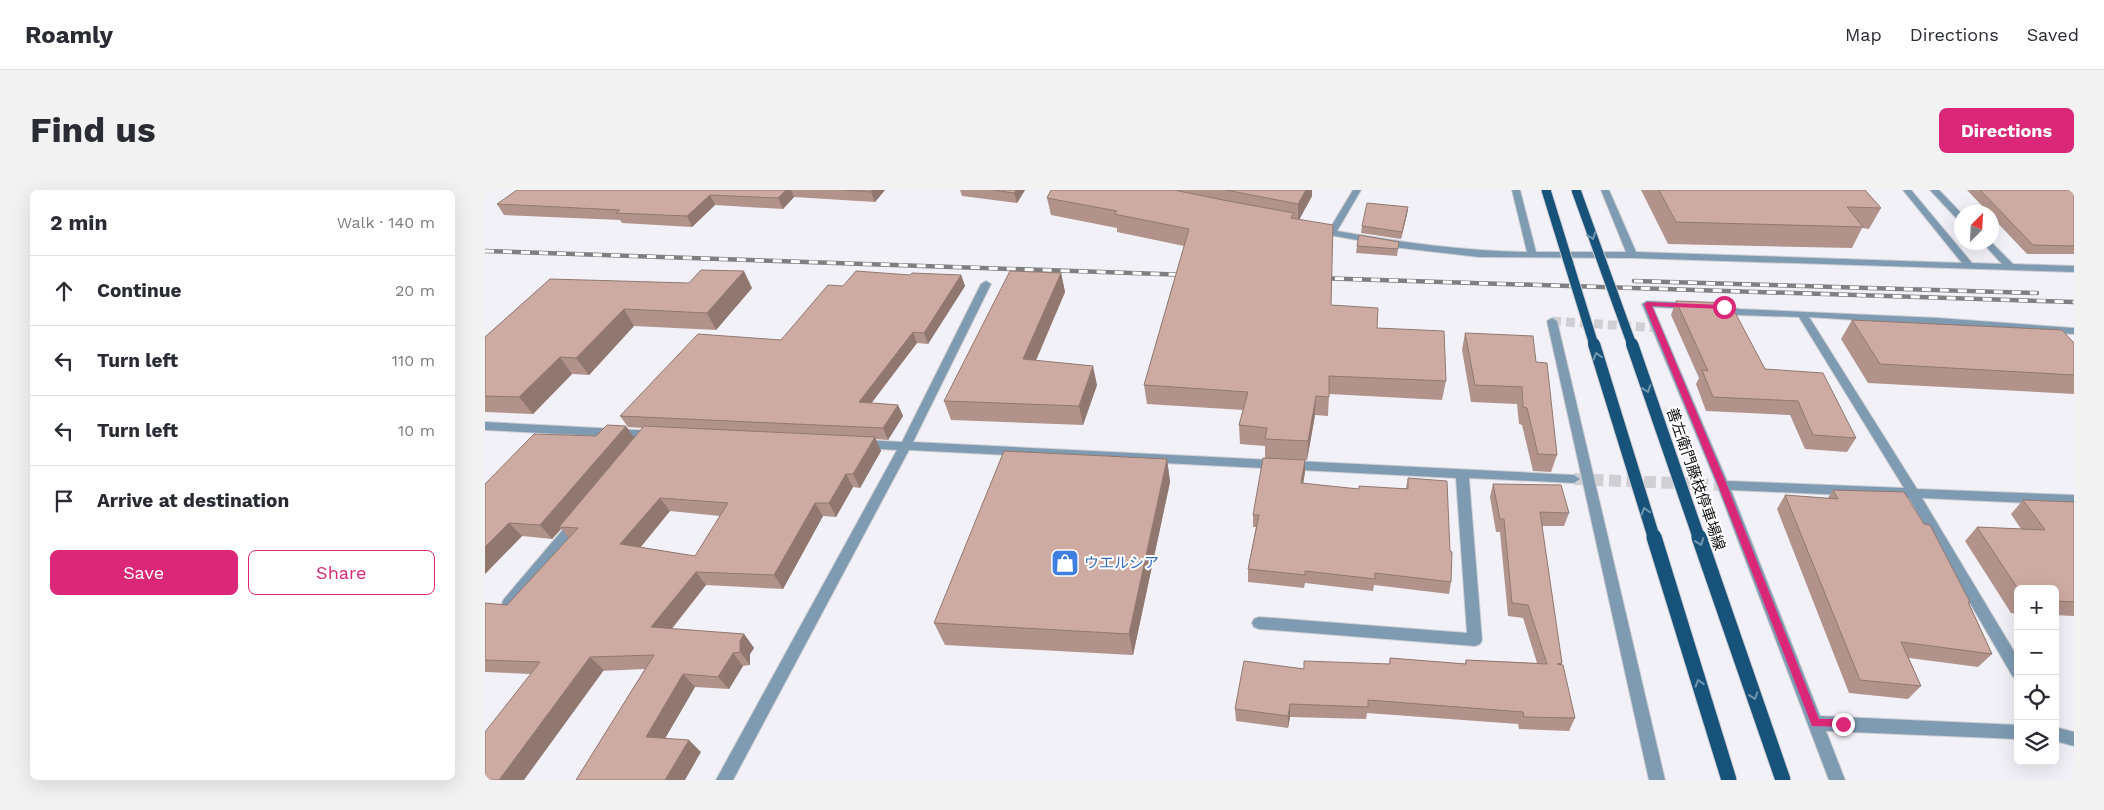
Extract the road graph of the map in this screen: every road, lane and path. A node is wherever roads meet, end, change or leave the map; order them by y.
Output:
1 (1357, 190) edge
2 (1516, 190) edge
3 (1547, 190) edge
4 (1575, 190) edge
5 (1605, 190) edge
6 (1907, 190) edge
7 (1934, 190) edge
8 (1954, 211) edge
9 (1304, 227) edge
10 (1332, 232) junction
11 (1994, 250) edge
12 (1532, 254) junction
13 (1631, 255) junction
14 (1969, 265) junction
15 (2010, 267) junction
16 (2074, 268) edge
17 (986, 284) dead end
18 (1802, 314) junction
19 (1552, 321) dead end
20 (2074, 331) edge
21 (485, 426) edge
22 (649, 434) junction
23 (669, 435) edge
24 (847, 443) edge
25 (906, 446) junction
26 (637, 450) edge
27 (1462, 474) junction
28 (1574, 480) tunnel mouth
29 (1723, 485) junction
30 (1913, 493) junction
31 (2074, 500) edge
32 (586, 511) edge
33 (509, 603) edge
34 (1259, 623) dead end
35 (2014, 665) edge
36 (1816, 723) junction
37 (2014, 732) edge
38 (2059, 735) edge
39 (2074, 739) edge
40 (724, 780) edge
41 (1657, 780) edge
42 (1729, 780) edge
43 (1783, 780) edge
44 (1837, 780) edge

1 - 10 street
2 - 12 street
42 -> 3 main road, bridge
4 -> 43 main road, 善左衛門藤枝停車場線, bridge
5 - 13 street
6 - 14 street
7 - 8 street
9 - 10 street
10 - 12 street
11 - 15 street
12 - 13 street
13 - 14 street
14 - 15 street
15 - 16 street
17 - 25 street
18 - 20 street
18 - 29 street
18 - 30 street
19 - 41 street
21 - 22 street
22 - 23 street
22 - 26 street
24 - 25 street
25 - 27 street
25 - 40 street
27 - 28 street
27 - 34 street
29 - 30 street
29 - 36 street
30 - 31 street
30 - 35 street
32 - 33 street
36 - 37 street
36 - 44 street
38 - 39 street

